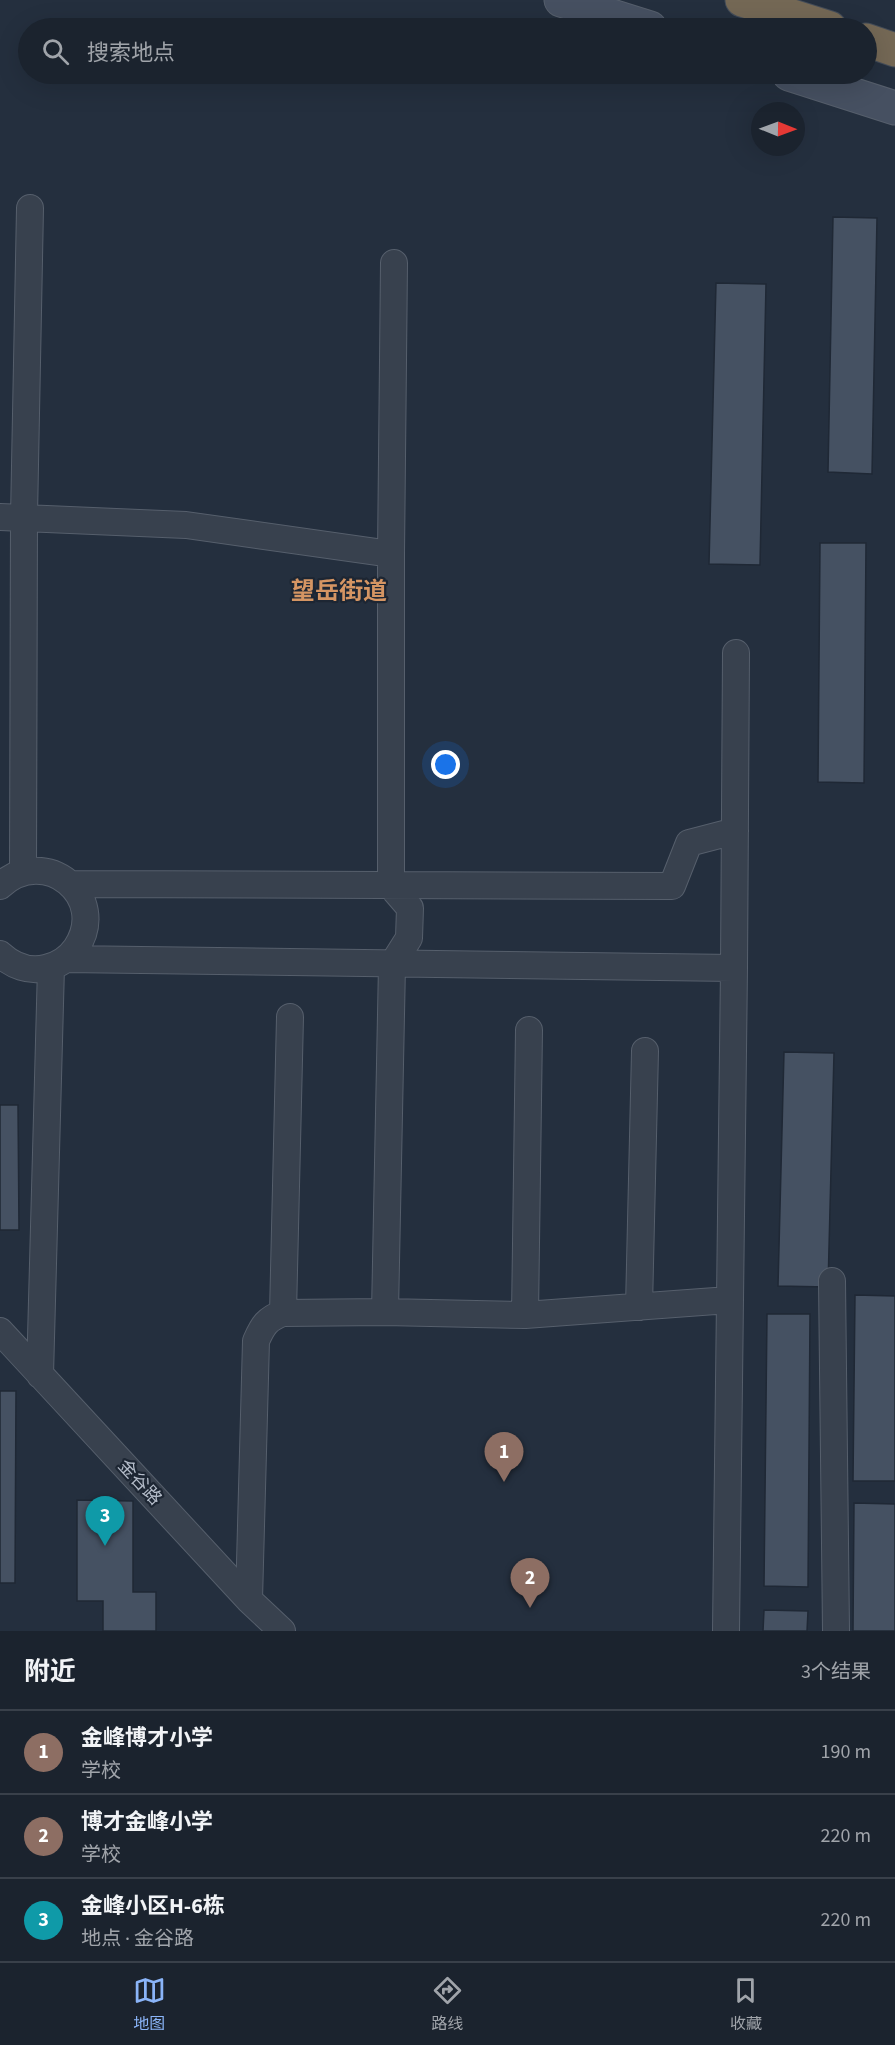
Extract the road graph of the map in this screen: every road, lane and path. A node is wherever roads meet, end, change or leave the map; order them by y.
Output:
1 (561, 0) edge
2 (742, 0) edge
3 (618, 18) edge
4 (799, 18) edge
5 (877, 44) edge
6 (895, 50) edge
7 (820, 84) edge
8 (895, 108) edge
9 (30, 208) dead end
10 (394, 263) dead end
11 (12, 517) edge
12 (391, 554) junction
13 (736, 653) dead end
14 (735, 831) junction
15 (6, 881) edge
16 (70, 884) junction
17 (391, 886) junction
18 (2, 958) edge
19 (58, 963) junction
20 (392, 965) junction
21 (734, 968) junction
22 (290, 1017) dead end
23 (529, 1030) dead end
24 (645, 1052) dead end
25 (832, 1281) dead end
26 (729, 1300) junction
27 (639, 1307) junction
28 (385, 1312) junction
29 (283, 1313) junction
30 (525, 1315) junction
31 (0, 1331) edge
32 (40, 1375) junction
33 (249, 1600) junction
34 (282, 1631) edge
35 (726, 1631) edge
36 (836, 1631) edge

1 - 3 street
2 - 4 highway
5 - 6 highway
7 - 8 street
9 - 11 street
10 - 12 street
11 - 12 street
11 - 15 street
12 - 17 street
13 - 14 street
14 - 17 street
14 - 21 street
15 - 16 street
16 - 17 street
16 - 19 street
17 - 20 street
18 - 19 street
19 - 20 street
19 - 32 street
20 - 21 street
20 - 28 street
21 - 26 street
22 - 29 street
23 - 30 street
24 - 27 street
25 - 36 street
26 - 27 street
26 - 35 street
27 - 30 street
28 - 29 street
28 - 30 street
29 - 33 street
31 - 32 street, 金谷路
32 - 33 street, 金谷路
33 - 34 street, 金谷路

